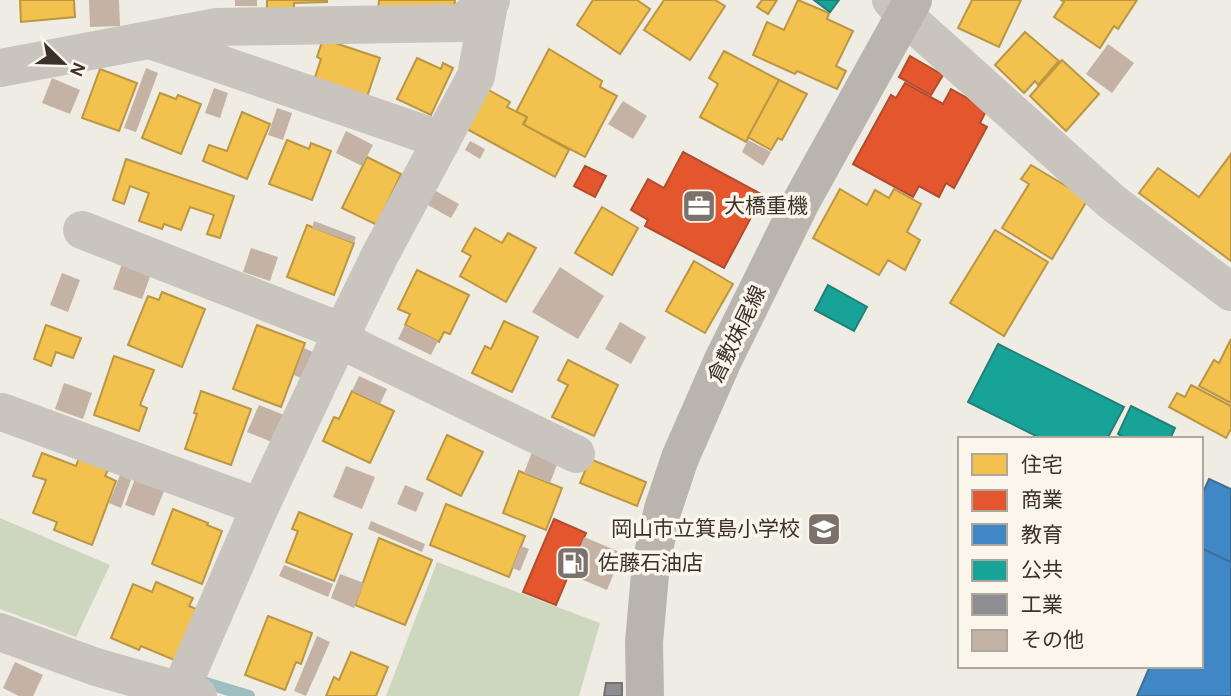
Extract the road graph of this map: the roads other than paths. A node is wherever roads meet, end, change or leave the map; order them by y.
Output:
1 (490, 2) edge
2 (903, 5) edge
3 (149, 40) junction
4 (0, 68) edge
5 (442, 140) junction
6 (82, 230) dead end
7 (1231, 292) edge
8 (341, 335) junction
9 (2, 412) dead end
10 (576, 453) dead end
11 (260, 507) junction
12 (0, 632) edge
13 (186, 687) edge
14 (645, 696) edge

1 - 3 street
1 - 5 street
2 - 7 street
2 - 14 main road, 倉敷妹尾線
3 - 4 street
3 - 5 street
5 - 8 street
6 - 8 street
8 - 10 street
8 - 11 street
9 - 11 street
11 - 13 street
12 - 13 street

